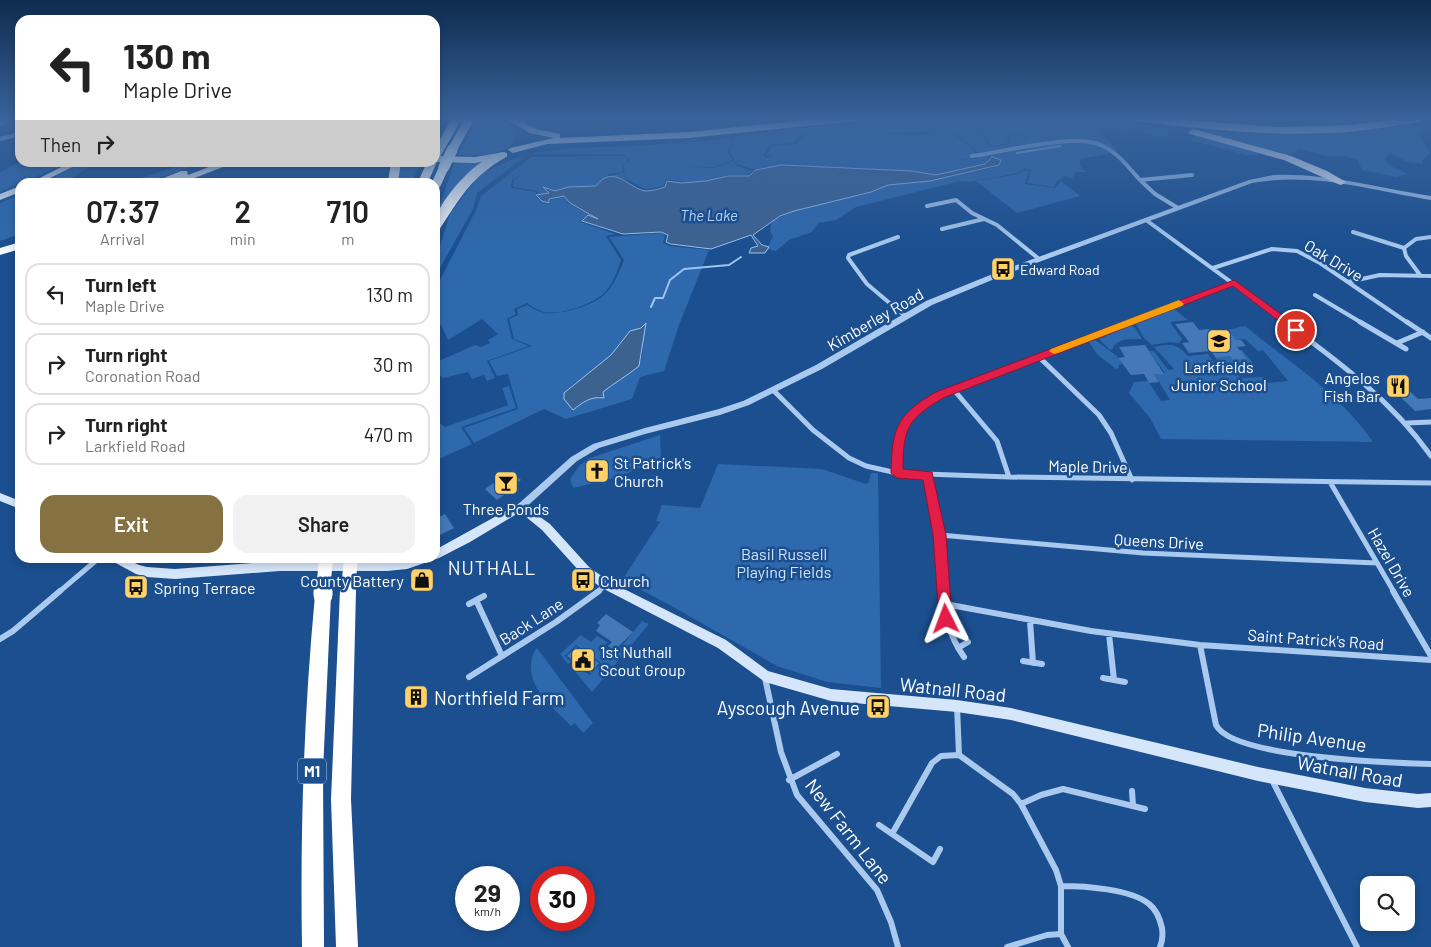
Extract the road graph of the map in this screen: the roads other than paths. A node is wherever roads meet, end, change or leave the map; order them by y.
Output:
1 (446, 162) edge
2 (489, 162) edge
3 (1124, 162) edge
4 (1292, 162) edge
5 (68, 167) edge
6 (200, 167) edge
7 (218, 167) edge
8 (1309, 168) junction
9 (45, 178) edge
10 (170, 178) edge
11 (187, 178) edge
12 (439, 178) edge
13 (1306, 178) junction
14 (1196, 179) dead end
15 (1140, 180) junction
16 (1341, 182) junction
17 (15, 191) edge
18 (0, 197) edge
19 (1431, 198) edge
20 (927, 206) dead end
21 (1178, 208) junction
22 (440, 219) edge
23 (984, 219) junction
24 (1146, 220) junction
25 (942, 229) dead end
26 (1353, 232) dead end
27 (898, 237) dead end
28 (1431, 237) edge
29 (15, 241) edge
30 (0, 246) edge
31 (15, 247) edge
32 (1404, 248) junction
33 (0, 252) edge
34 (1039, 259) junction
35 (1213, 268) junction
36 (1420, 275) junction
37 (1431, 276) edge
38 (1348, 282) junction
39 (1234, 283) junction
40 (1315, 295) dead end
41 (905, 316) junction
42 (1423, 332) junction
43 (1431, 338) edge
44 (1397, 343) junction
45 (1406, 349) dead end
46 (1040, 357) junction
47 (773, 390) junction
48 (954, 390) junction
49 (1431, 422) edge
50 (1407, 423) junction
51 (1431, 456) edge
52 (897, 473) junction
53 (928, 475) junction
54 (1010, 478) junction
55 (1132, 480) junction
56 (1330, 482) junction
57 (1431, 483) edge
58 (0, 497) edge
59 (15, 503) edge
60 (520, 507) junction
61 (940, 535) junction
62 (440, 552) edge
63 (93, 563) edge
64 (125, 563) edge
65 (326, 563) edge
66 (351, 563) edge
67 (410, 563) edge
68 (1377, 563) junction
69 (606, 585) junction
70 (484, 596) dead end
71 (476, 600) junction
72 (469, 604) dead end
73 (945, 604) junction
74 (1030, 621) junction
75 (1110, 634) junction
76 (0, 639) edge
77 (968, 642) dead end
78 (1200, 645) junction
79 (958, 648) junction
80 (502, 656) junction
81 (1431, 656) edge
82 (964, 657) dead end
83 (1431, 660) edge
84 (1023, 661) dead end
85 (1032, 663) junction
86 (1042, 664) dead end
87 (765, 676) junction
88 (469, 677) dead end
89 (1102, 678) dead end
90 (1114, 680) junction
91 (1125, 682) dead end
92 (957, 706) junction
93 (837, 754) dead end
94 (959, 755) junction
95 (1431, 764) edge
96 (1270, 776) junction
97 (789, 780) junction
98 (1132, 791) dead end
99 (1431, 800) edge
100 (1021, 804) junction
101 (1133, 805) junction
102 (1145, 809) dead end
103 (879, 825) dead end
104 (892, 834) junction
105 (940, 849) dead end
106 (1062, 886) junction
107 (1061, 934) junction
108 (313, 947) edge
109 (347, 947) edge
110 (898, 947) edge
111 (1007, 947) edge
112 (1068, 947) edge
113 (1160, 947) edge
114 (1357, 947) edge

1 - 12 highway, bridge
2 - 22 highway
3 - 15 street
4 - 8 highway
5 - 9 main road
6 - 10 highway
7 - 11 highway
8 - 13 highway
8 - 16 highway
13 - 16 street, Kimberley Road
13 - 21 street, Kimberley Road
14 - 15 street
15 - 21 street
16 - 19 street, Kimberley Road
17 - 18 main road
20 - 23 street
21 - 24 street, Kimberley Road
23 - 25 street
23 - 34 street
24 - 34 street, Kimberley Road
24 - 35 street
26 - 32 street
27 - 41 street
28 - 32 street
29 - 30 highway
31 - 33 highway
32 - 36 street
34 - 41 street, Kimberley Road
35 - 38 street, Oak Drive
35 - 39 street
36 - 37 street
36 - 38 street
38 - 42 street, Oak Drive
39 - 46 street
39 - 50 street
40 - 44 street
41 - 47 street, Kimberley Road
42 - 43 street, Oak Drive
42 - 44 street
44 - 45 street
46 - 48 street
46 - 55 street
47 - 52 street, Maple Drive
47 - 60 street, Kimberley Road
48 - 52 street
48 - 54 street
49 - 50 street
50 - 51 street
52 - 53 street, Maple Drive
53 - 54 street, Maple Drive
53 - 61 street
54 - 55 street, Maple Drive
55 - 56 street, Maple Drive
56 - 57 street, Maple Drive
56 - 68 street, Hazel Drive
58 - 59 main road
60 - 62 main road
60 - 69 main road, Watnall Road
61 - 68 street, Queens Drive
61 - 73 street
63 - 76 street
64 - 67 main road
65 - 108 highway, M1, bridge
66 - 109 highway, M1, bridge
68 - 81 street, Hazel Drive
69 - 80 street, Back Lane
69 - 87 main road, Watnall Road
70 - 71 street
71 - 72 street
71 - 80 street
73 - 74 street
73 - 79 street
74 - 75 street
74 - 85 street
75 - 78 street
75 - 90 street
77 - 79 street
78 - 83 street, Saint Patrick's Road
78 - 95 street, Philip Avenue
79 - 82 street
80 - 88 street, Back Lane
84 - 85 street
85 - 86 street
87 - 92 main road, Watnall Road
87 - 97 street, New Farm Lane
89 - 90 street
90 - 91 street
92 - 94 street
92 - 96 main road, Watnall Road
93 - 97 street
94 - 100 street
94 - 104 street
96 - 99 main road, Watnall Road
96 - 114 street
97 - 110 street, New Farm Lane
98 - 101 street
100 - 101 street
100 - 106 street
101 - 102 street
103 - 104 street
104 - 105 street
106 - 107 street
106 - 113 street
107 - 111 street
107 - 112 street

